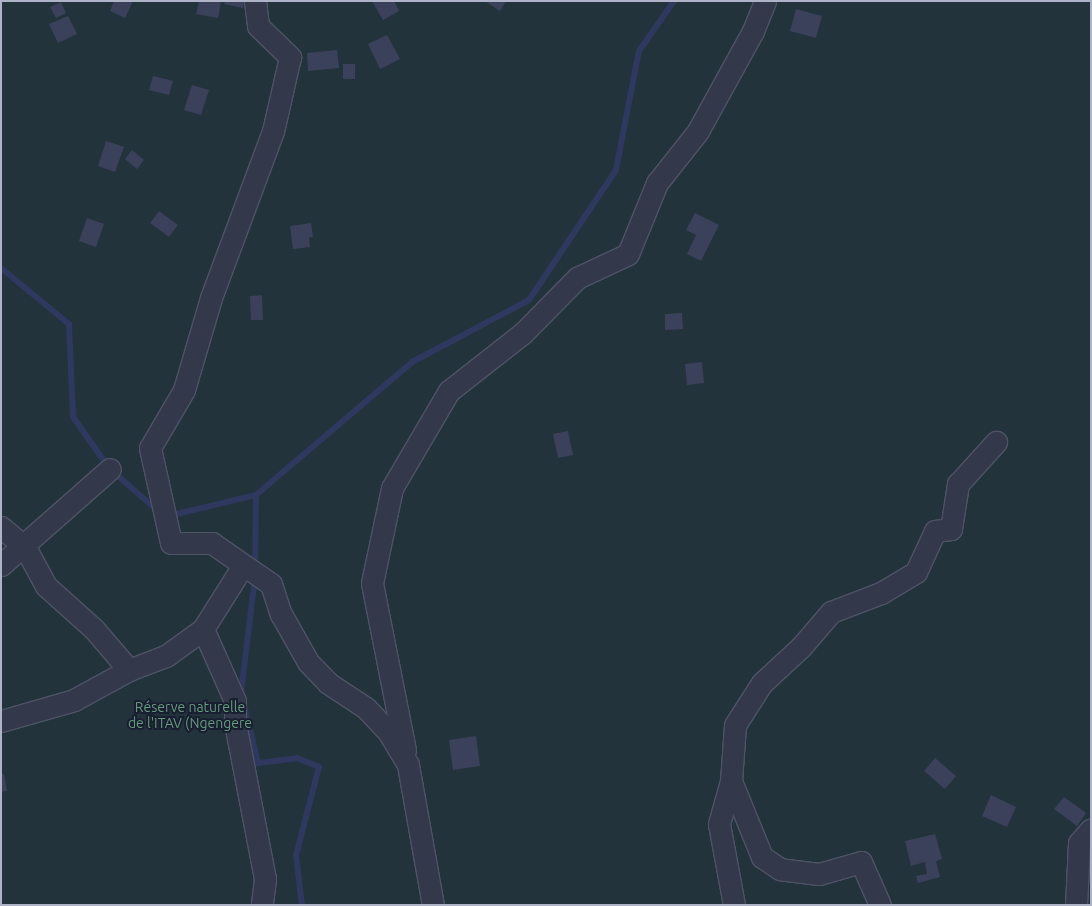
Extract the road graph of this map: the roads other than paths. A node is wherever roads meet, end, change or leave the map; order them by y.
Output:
1 (255, 1) edge
2 (764, 1) edge
3 (996, 442) dead end
4 (110, 469) dead end
5 (1, 527) edge
6 (25, 546) junction
7 (1, 565) edge
8 (242, 567) junction
9 (204, 629) junction
10 (129, 670) junction
11 (1, 721) edge
12 (408, 765) junction
13 (731, 781) junction
14 (1091, 829) edge
15 (262, 905) edge
16 (433, 905) edge
17 (734, 905) edge
18 (880, 905) edge
19 (1076, 905) edge

1 - 8 street
2 - 12 street
3 - 13 street
4 - 6 street
5 - 6 street
6 - 7 street
6 - 10 street
8 - 9 street
8 - 12 street
9 - 10 street
9 - 15 street
10 - 11 street
12 - 16 street
13 - 17 street
13 - 18 street
14 - 19 street

